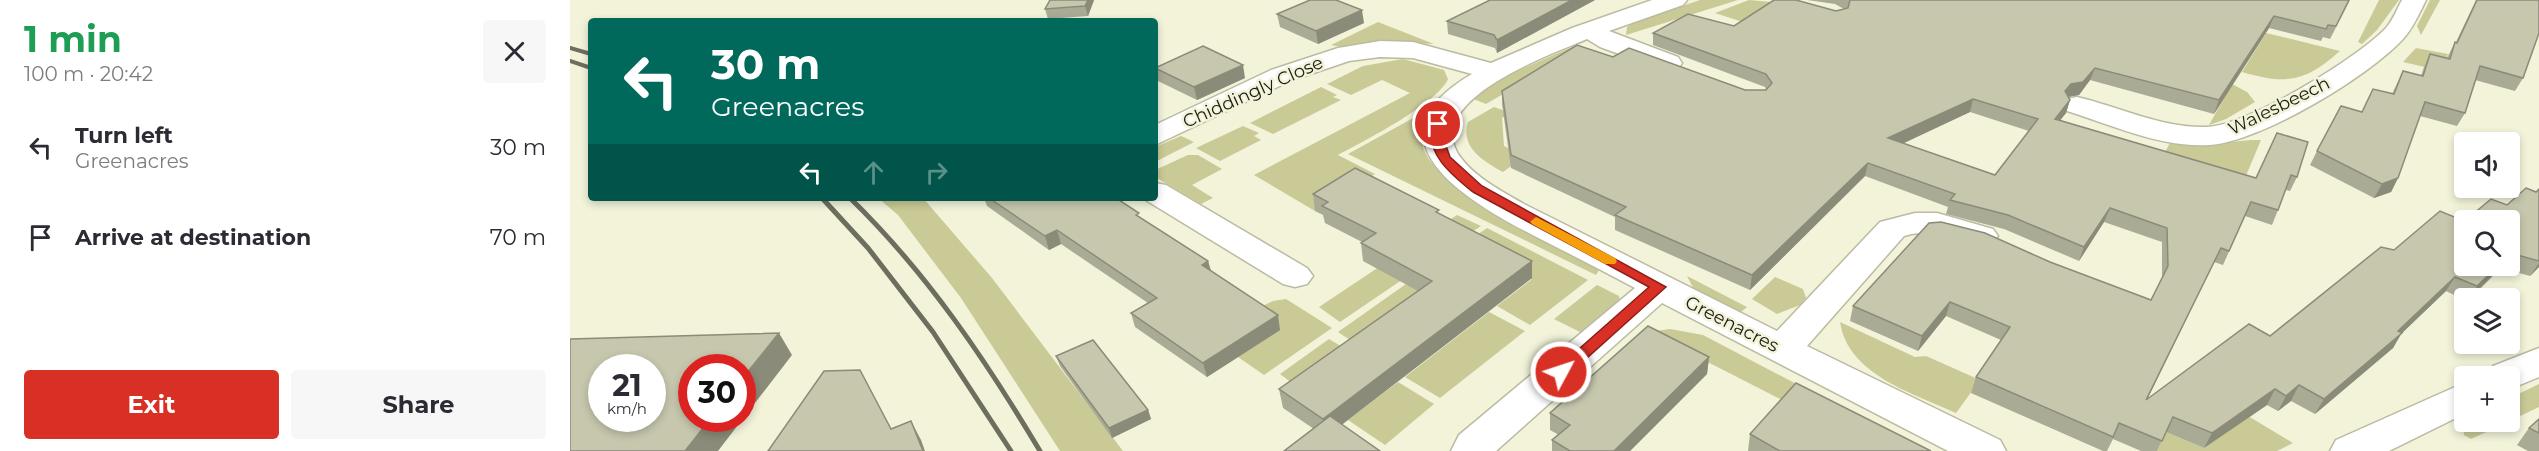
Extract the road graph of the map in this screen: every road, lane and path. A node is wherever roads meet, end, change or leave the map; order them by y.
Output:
1 (1675, 0) edge
2 (2414, 0) edge
3 (1591, 31) junction
4 (1687, 70) edge
5 (1493, 72) junction
6 (2077, 105) dead end
7 (1158, 135) edge
8 (1158, 194) edge
9 (2012, 249) edge
10 (1294, 276) dead end
11 (1659, 287) junction
12 (1782, 350) junction
13 (2539, 361) edge
14 (2520, 370) edge
15 (2454, 402) edge
16 (1472, 451) edge
17 (1985, 451) edge
18 (2350, 451) edge

1 - 3 street, Greenacres
2 - 6 street, Walesbeech
3 - 4 street
3 - 5 street, Greenacres
5 - 7 street, Chiddingly Close
5 - 11 street, Greenacres
8 - 10 street
9 - 12 street
11 - 12 street, Greenacres
11 - 16 street
12 - 17 street, Greenacres
13 - 14 street
15 - 18 street

